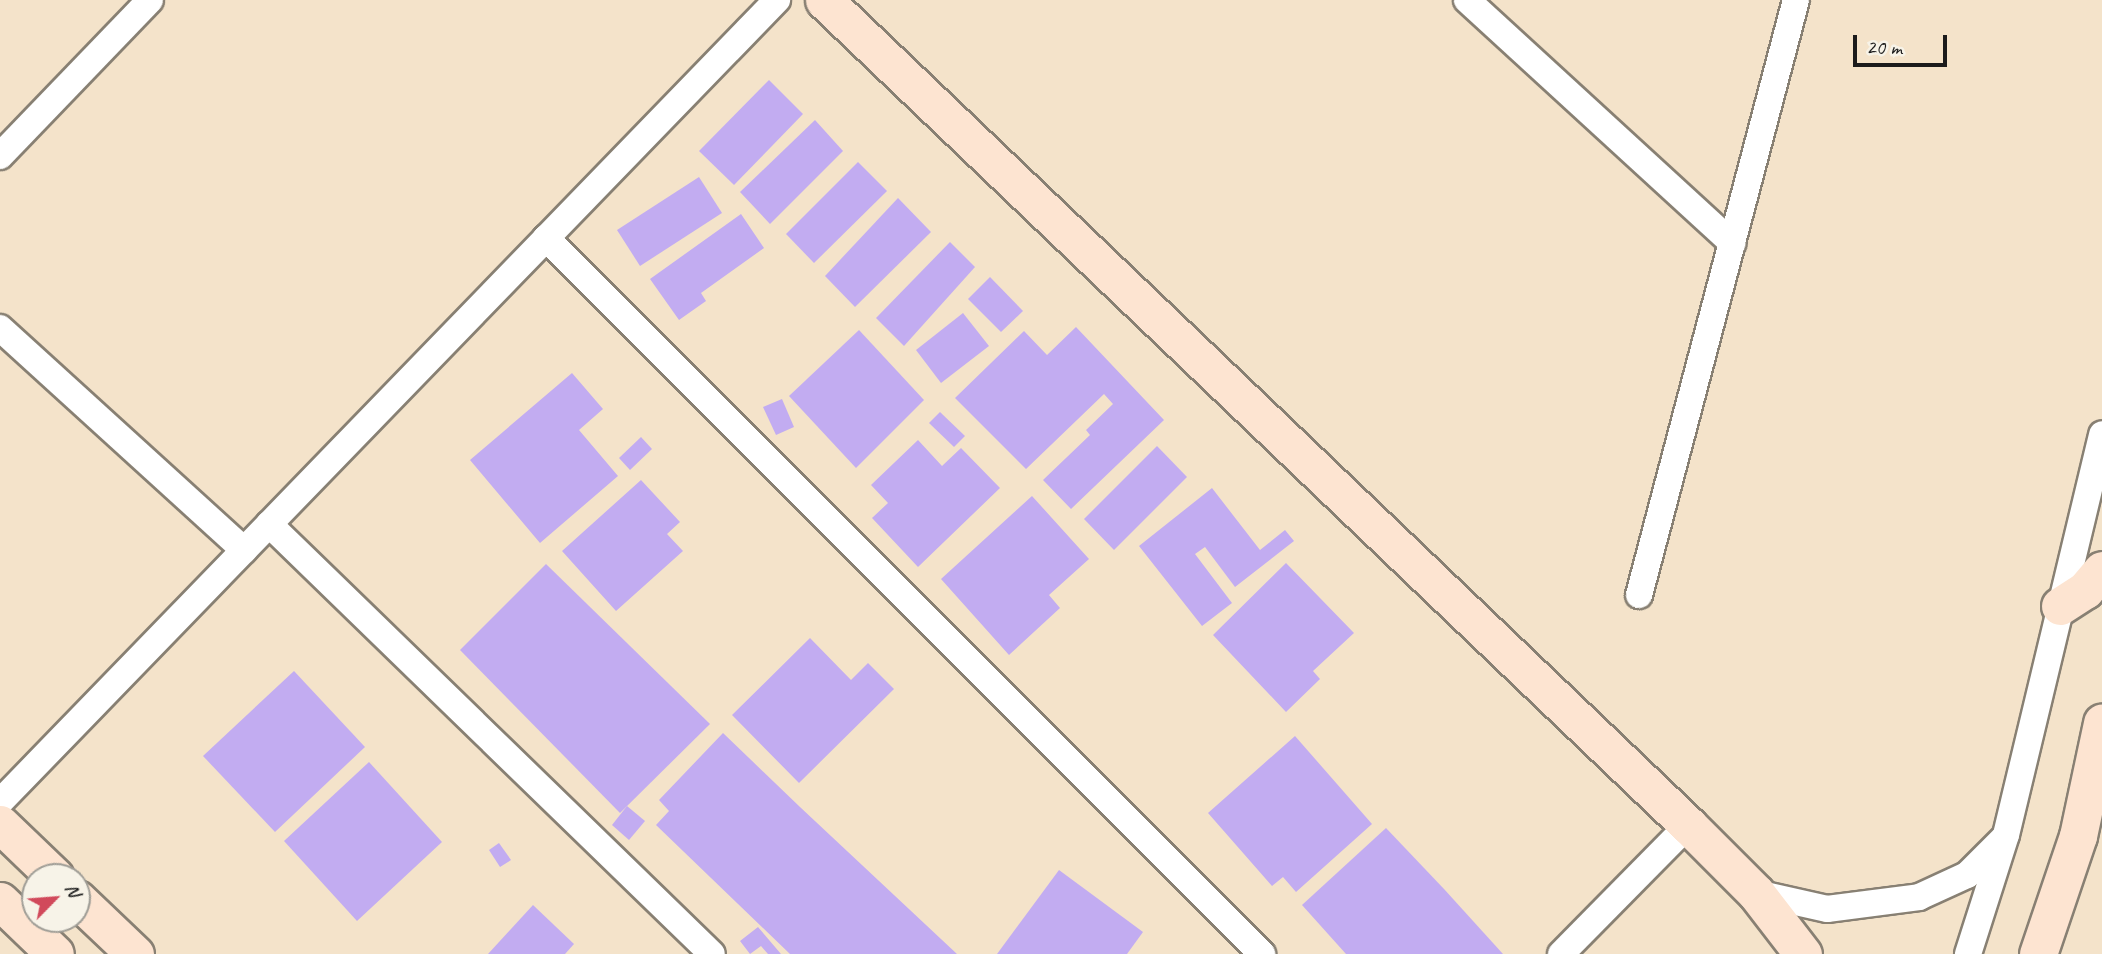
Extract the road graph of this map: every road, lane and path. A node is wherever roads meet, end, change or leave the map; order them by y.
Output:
1 (150, 0) edge
2 (777, 0) edge
3 (824, 0) edge
4 (1467, 0) edge
5 (1796, 0) edge
6 (0, 156) edge
7 (546, 238) junction
8 (1732, 243) junction
9 (0, 328) edge
10 (2102, 434) edge
11 (269, 524) junction
12 (244, 550) junction
13 (2102, 570) edge
14 (1639, 595) dead end
15 (2060, 606) junction
16 (2102, 723) edge
17 (0, 802) edge
18 (0, 824) edge
19 (1688, 825) junction
20 (2006, 835) junction
21 (40, 863) edge
22 (1756, 893) junction
23 (0, 901) edge
24 (91, 912) edge
25 (55, 954) edge
26 (135, 954) edge
27 (712, 954) edge
28 (1262, 954) edge
29 (1561, 954) edge
30 (1803, 954) edge
31 (1968, 954) edge
32 (2038, 954) edge

1 - 6 street
2 - 7 street
3 - 19 street
4 - 8 street
5 - 8 street
7 - 11 street
7 - 28 street
8 - 14 street
9 - 12 street
10 - 15 street
11 - 12 street
11 - 27 street
12 - 17 street
13 - 15 street
15 - 20 street
16 - 32 street
18 - 21 street
19 - 22 street
19 - 29 street
20 - 22 street
20 - 31 street
22 - 30 street
23 - 25 street
24 - 26 street

